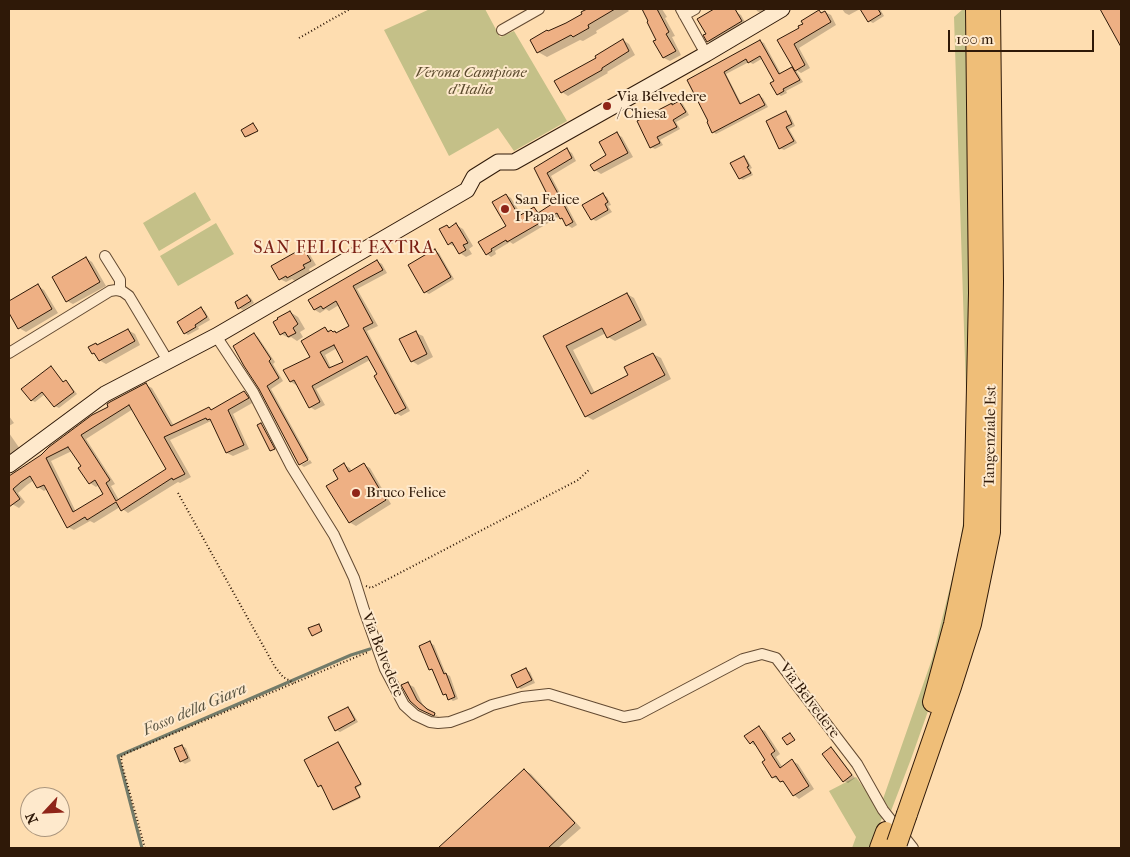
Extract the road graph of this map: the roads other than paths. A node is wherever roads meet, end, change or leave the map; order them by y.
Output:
1 (539, 9) edge
2 (695, 9) edge
3 (782, 9) edge
4 (976, 9) edge
5 (990, 9) edge
6 (682, 12) edge
7 (502, 30) dead end
8 (706, 54) junction
9 (106, 256) dead end
10 (120, 291) junction
11 (216, 336) junction
12 (9, 353) edge
13 (168, 361) junction
14 (9, 464) edge
15 (902, 810) junction
16 (894, 844) edge

1 - 7 street
2 - 6 street
3 - 8 street
4 - 15 highway, Tangenziale Est
5 - 15 highway, Tangenziale Est
6 - 8 street
8 - 11 street
9 - 10 street
10 - 12 street
10 - 13 street
11 - 13 street
11 - 16 street, Via Belvedere
13 - 14 street
15 - 16 highway, Tangenziale Est, bridge

